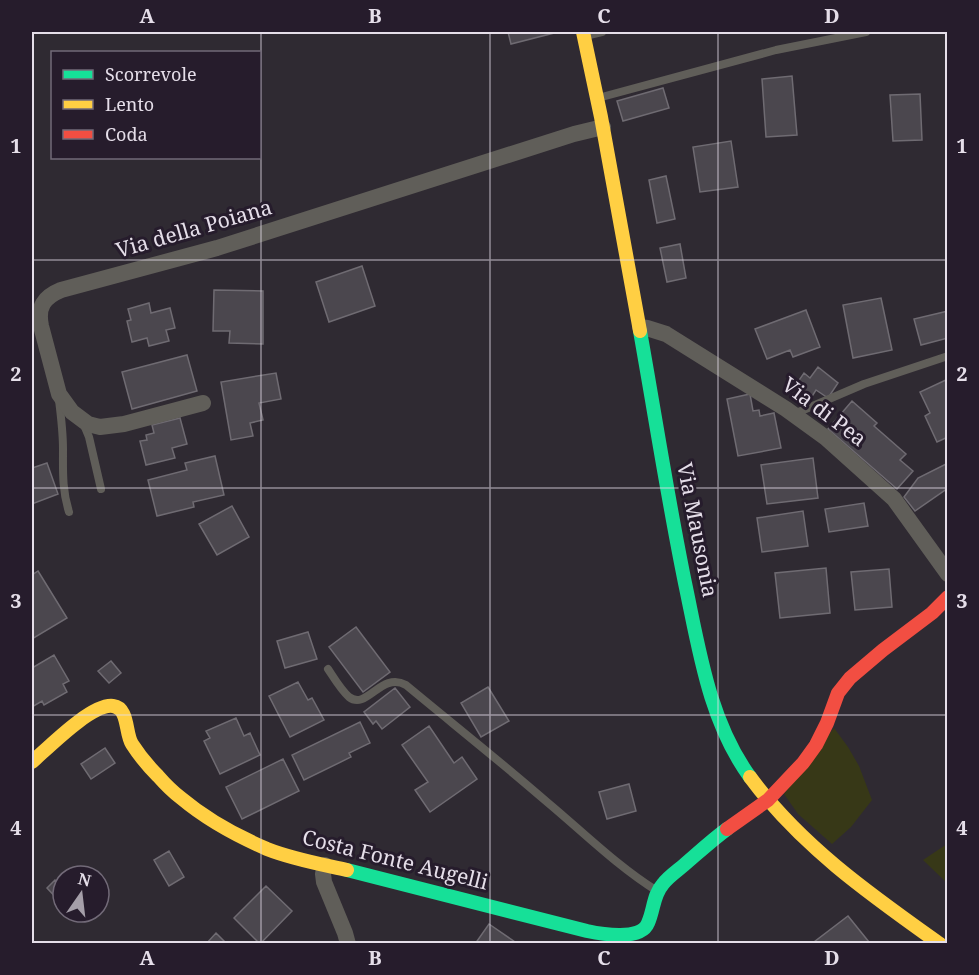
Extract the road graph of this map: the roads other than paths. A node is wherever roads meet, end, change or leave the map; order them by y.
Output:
1 (602, 32) edge
2 (866, 32) edge
3 (584, 34) edge
4 (597, 99) junction
5 (603, 127) junction
6 (640, 327) junction
7 (948, 356) edge
8 (59, 394) junction
9 (203, 403) dead end
10 (793, 414) junction
11 (80, 419) junction
12 (101, 489) dead end
13 (69, 512) dead end
14 (948, 574) edge
15 (948, 597) edge
16 (328, 669) dead end
17 (32, 762) edge
18 (768, 800) junction
19 (325, 865) junction
20 (657, 891) junction
21 (348, 944) edge
22 (940, 944) edge

1 - 3 lane
2 - 4 lane
3 - 4 street, Via Mausonia
4 - 5 street, Via Mausonia
5 - 6 street, Via Mausonia
5 - 8 street, Via della Poiana
6 - 10 street, Via di Pea
6 - 18 street, Via Mausonia
7 - 10 lane
8 - 11 street, Via della Poiana
8 - 13 lane
9 - 11 street
10 - 14 street, Via di Pea
11 - 12 lane
15 - 18 street
16 - 20 lane
17 - 19 street, Costa Fonte Augelli
18 - 20 street
18 - 22 street, Via Mausonia
19 - 20 street, Costa Fonte Augelli
19 - 21 street

